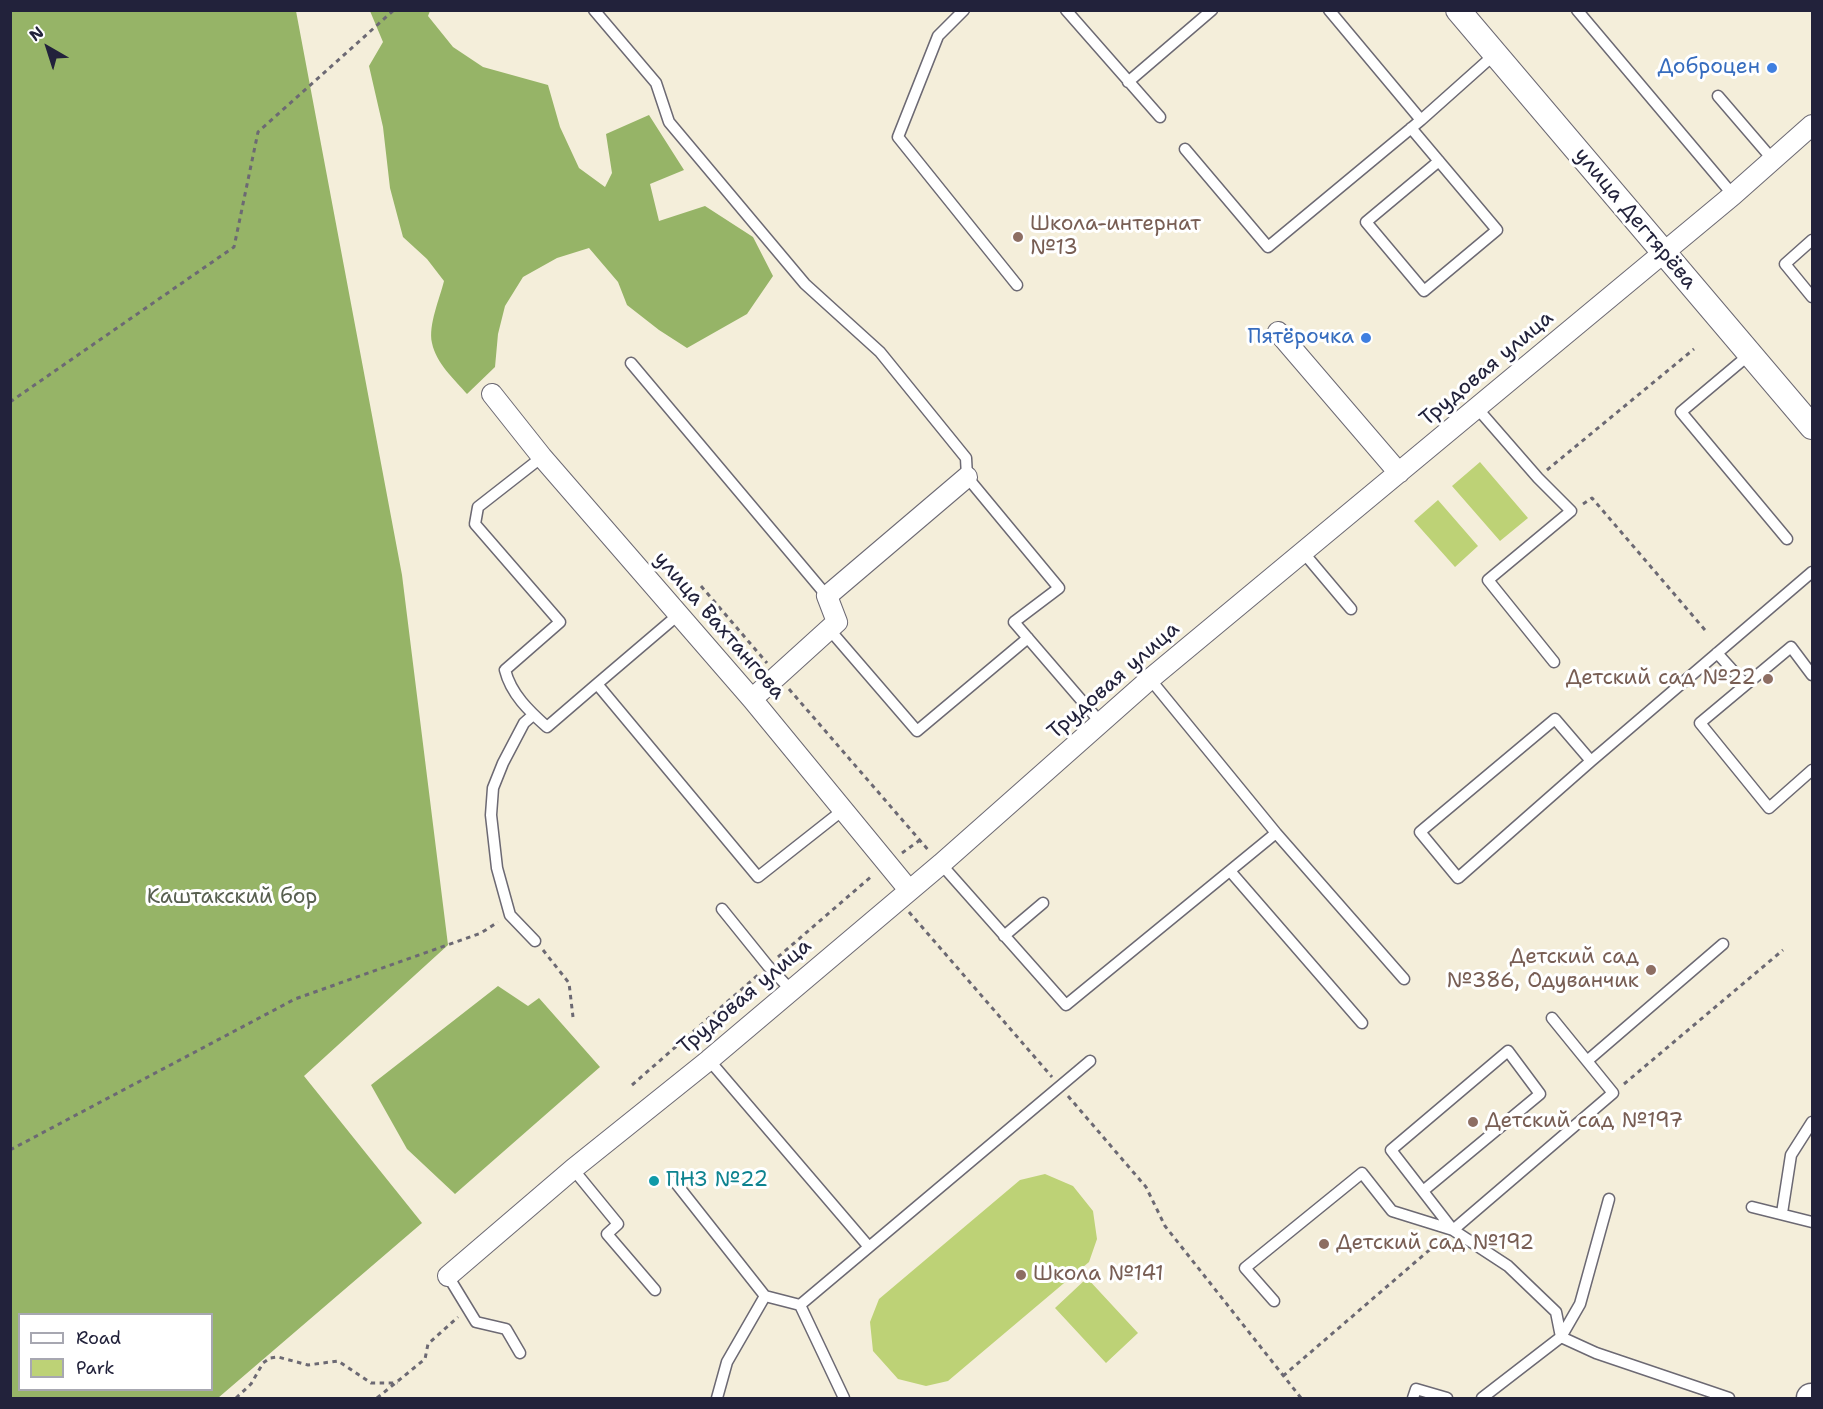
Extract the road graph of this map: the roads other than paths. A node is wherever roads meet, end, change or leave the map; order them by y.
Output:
1 (594, 10) edge
2 (964, 10) edge
3 (1066, 10) edge
4 (1212, 10) edge
5 (1329, 10) edge
6 (1458, 10) edge
7 (1577, 10) edge
8 (1495, 54) junction
9 (1128, 82) junction
10 (1718, 96) dead end
11 (1160, 117) dead end
12 (1421, 120) junction
13 (1812, 125) edge
14 (1411, 128) junction
15 (1185, 149) dead end
16 (1773, 160) junction
17 (1439, 161) junction
18 (1733, 195) junction
19 (1812, 240) edge
20 (1664, 253) junction
21 (1017, 285) dead end
22 (1812, 297) edge
23 (1278, 332) dead end
24 (1750, 354) junction
25 (631, 363) dead end
26 (492, 394) dead end
27 (1477, 408) junction
28 (1812, 427) edge
29 (542, 457) junction
30 (1399, 473) junction
31 (967, 477) junction
32 (1787, 538) dead end
33 (1303, 552) junction
34 (1812, 572) edge
35 (827, 596) junction
36 (1351, 609) dead end
37 (678, 615) junction
38 (830, 629) junction
39 (1028, 638) junction
40 (1717, 653) junction
41 (1554, 662) dead end
42 (1812, 675) edge
43 (1150, 679) junction
44 (597, 684) junction
45 (1745, 684) junction
46 (752, 699) junction
47 (533, 715) junction
48 (1101, 723) junction
49 (1592, 761) junction
50 (1812, 770) edge
51 (843, 810) junction
52 (1276, 833) junction
53 (941, 864) junction
54 (1230, 871) junction
55 (903, 895) junction
56 (1043, 903) dead end
57 (722, 909) dead end
58 (1004, 936) junction
59 (535, 941) road end
60 (1724, 944) dead end
61 (1404, 979) dead end
62 (791, 990) junction
63 (1552, 1018) dead end
64 (1362, 1023) dead end
65 (709, 1060) junction
66 (1090, 1061) dead end
67 (1587, 1061) junction
68 (1812, 1122) edge
69 (573, 1168) junction
70 (675, 1182) dead end
71 (1423, 1191) junction
72 (1609, 1199) dead end
73 (1752, 1207) dead end
74 (1782, 1213) junction
75 (1812, 1222) edge
76 (1453, 1230) junction
77 (869, 1247) junction
78 (448, 1275) joint
79 (655, 1290) dead end
80 (765, 1296) junction
81 (1274, 1301) dead end
82 (800, 1305) junction
83 (1561, 1337) junction
84 (520, 1353) dead end
85 (717, 1398) edge
86 (844, 1398) edge
87 (1413, 1398) edge
88 (1447, 1398) edge
89 (1482, 1398) edge
90 (1729, 1398) edge

1 - 31 lane
2 - 21 lane
3 - 9 lane
4 - 9 lane
5 - 12 lane
6 - 8 street, улица Дегтярёва
7 - 18 lane
8 - 12 lane
8 - 20 street, улица Дегтярёва
9 - 11 lane
10 - 16 lane
12 - 14 lane
13 - 16 street, Трудовая улица
14 - 15 lane
14 - 17 lane
16 - 18 street, Трудовая улица
17 - 17 lane
18 - 20 street, Трудовая улица
19 - 22 lane
20 - 24 street, улица Дегтярёва
20 - 27 street, Трудовая улица
23 - 30 street
24 - 28 street, улица Дегтярёва
24 - 32 lane
25 - 35 lane
26 - 29 street, улица Вахтангова
27 - 30 street, Трудовая улица
27 - 41 lane
29 - 37 street, улица Вахтангова
29 - 47 lane
30 - 33 street, Трудовая улица
31 - 35 street
31 - 39 lane
33 - 36 lane
33 - 43 street, Трудовая улица
34 - 40 lane
35 - 38 street
37 - 44 lane
37 - 46 street, улица Вахтангова
38 - 39 lane
38 - 46 street
39 - 48 lane
40 - 45 lane
40 - 49 lane
42 - 45 lane
43 - 48 street, Трудовая улица
43 - 52 lane
44 - 47 lane
44 - 51 lane
45 - 50 lane
46 - 51 street, улица Вахтангова
47 - 59 lane
48 - 53 street, Трудовая улица
49 - 49 lane
51 - 55 street, улица Вахтангова
52 - 54 lane
52 - 61 lane
53 - 55 street, Трудовая улица
53 - 58 lane
54 - 58 lane
54 - 64 lane
55 - 62 street, Трудовая улица
56 - 58 lane
57 - 62 lane
60 - 67 lane
62 - 65 street, Трудовая улица
63 - 67 lane
65 - 69 street, Трудовая улица
65 - 77 lane
66 - 77 lane
67 - 76 lane
68 - 74 lane
69 - 78 street, Трудовая улица
69 - 79 lane
70 - 80 lane
71 - 71 lane
71 - 76 lane
72 - 83 lane
73 - 74 lane
74 - 75 lane
76 - 81 lane
76 - 83 lane
77 - 82 lane
78 - 84 lane
80 - 82 lane
80 - 85 lane
82 - 86 lane
83 - 89 lane
83 - 90 lane
87 - 88 lane

